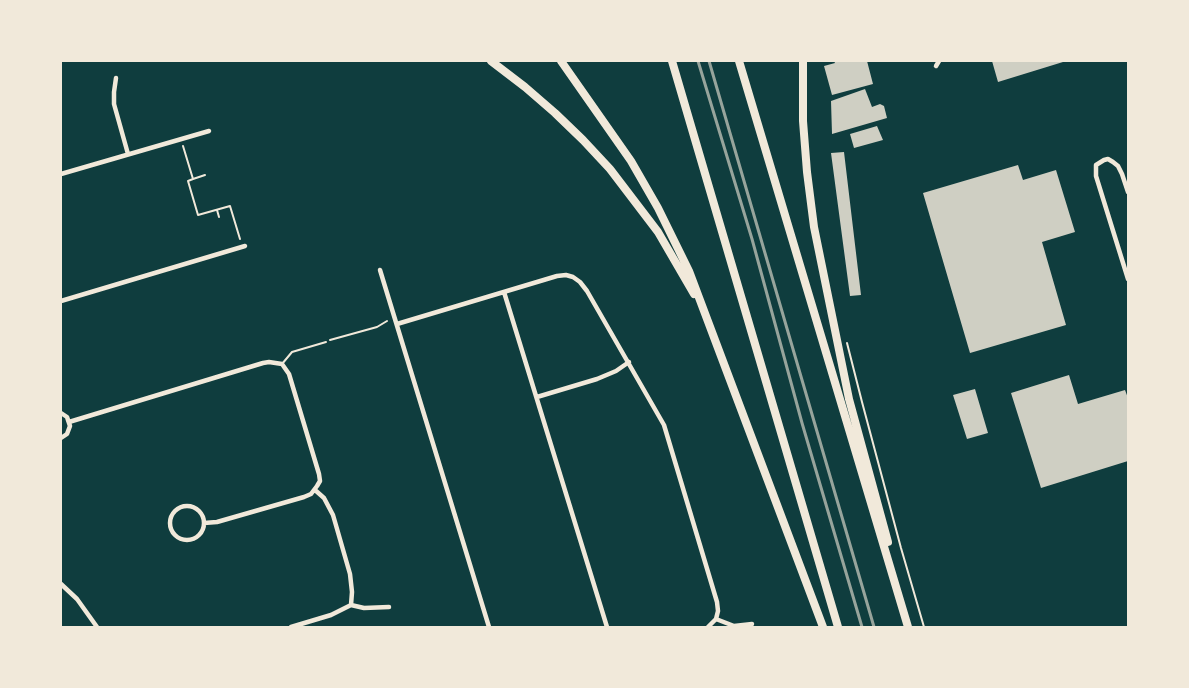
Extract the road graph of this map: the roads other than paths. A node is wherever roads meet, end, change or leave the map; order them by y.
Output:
1 (490, 61) edge
2 (561, 61) edge
3 (672, 61) edge
4 (739, 61) edge
5 (803, 61) edge
6 (116, 78) dead end
7 (209, 131) dead end
8 (128, 154) junction
9 (61, 174) edge
10 (1128, 192) edge
11 (243, 246) road end
12 (380, 270) dead end
13 (1128, 279) edge
14 (504, 292) junction
15 (61, 301) edge
16 (397, 324) junction
17 (714, 337) junction
18 (326, 342) road end
19 (629, 362) junction
20 (282, 364) junction
21 (536, 397) junction
22 (61, 413) edge
23 (69, 422) junction
24 (61, 438) edge
25 (315, 490) junction
26 (204, 523) junction
27 (61, 584) edge
28 (351, 605) junction
29 (389, 607) dead end
30 (716, 619) junction
31 (752, 624) dead end
32 (97, 627) edge
33 (291, 627) edge
34 (489, 627) edge
35 (607, 627) edge
36 (708, 627) edge
37 (823, 627) edge
38 (838, 627) edge
39 (910, 627) edge

1 - 17 highway
2 - 17 highway
3 - 38 highway
4 - 39 highway
5 - 39 highway
6 - 8 street
7 - 8 street
8 - 9 street
10 - 13 street
11 - 15 street
12 - 16 street
14 - 16 street
14 - 19 street
14 - 21 street
16 - 34 street
17 - 37 highway
18 - 20 lane
19 - 21 street
19 - 30 street
20 - 23 street
20 - 25 street
21 - 35 street
22 - 23 street
23 - 24 street
25 - 26 street
25 - 28 street
26 - 26 street
27 - 32 street
28 - 29 street
28 - 33 street
30 - 31 street
30 - 36 street

